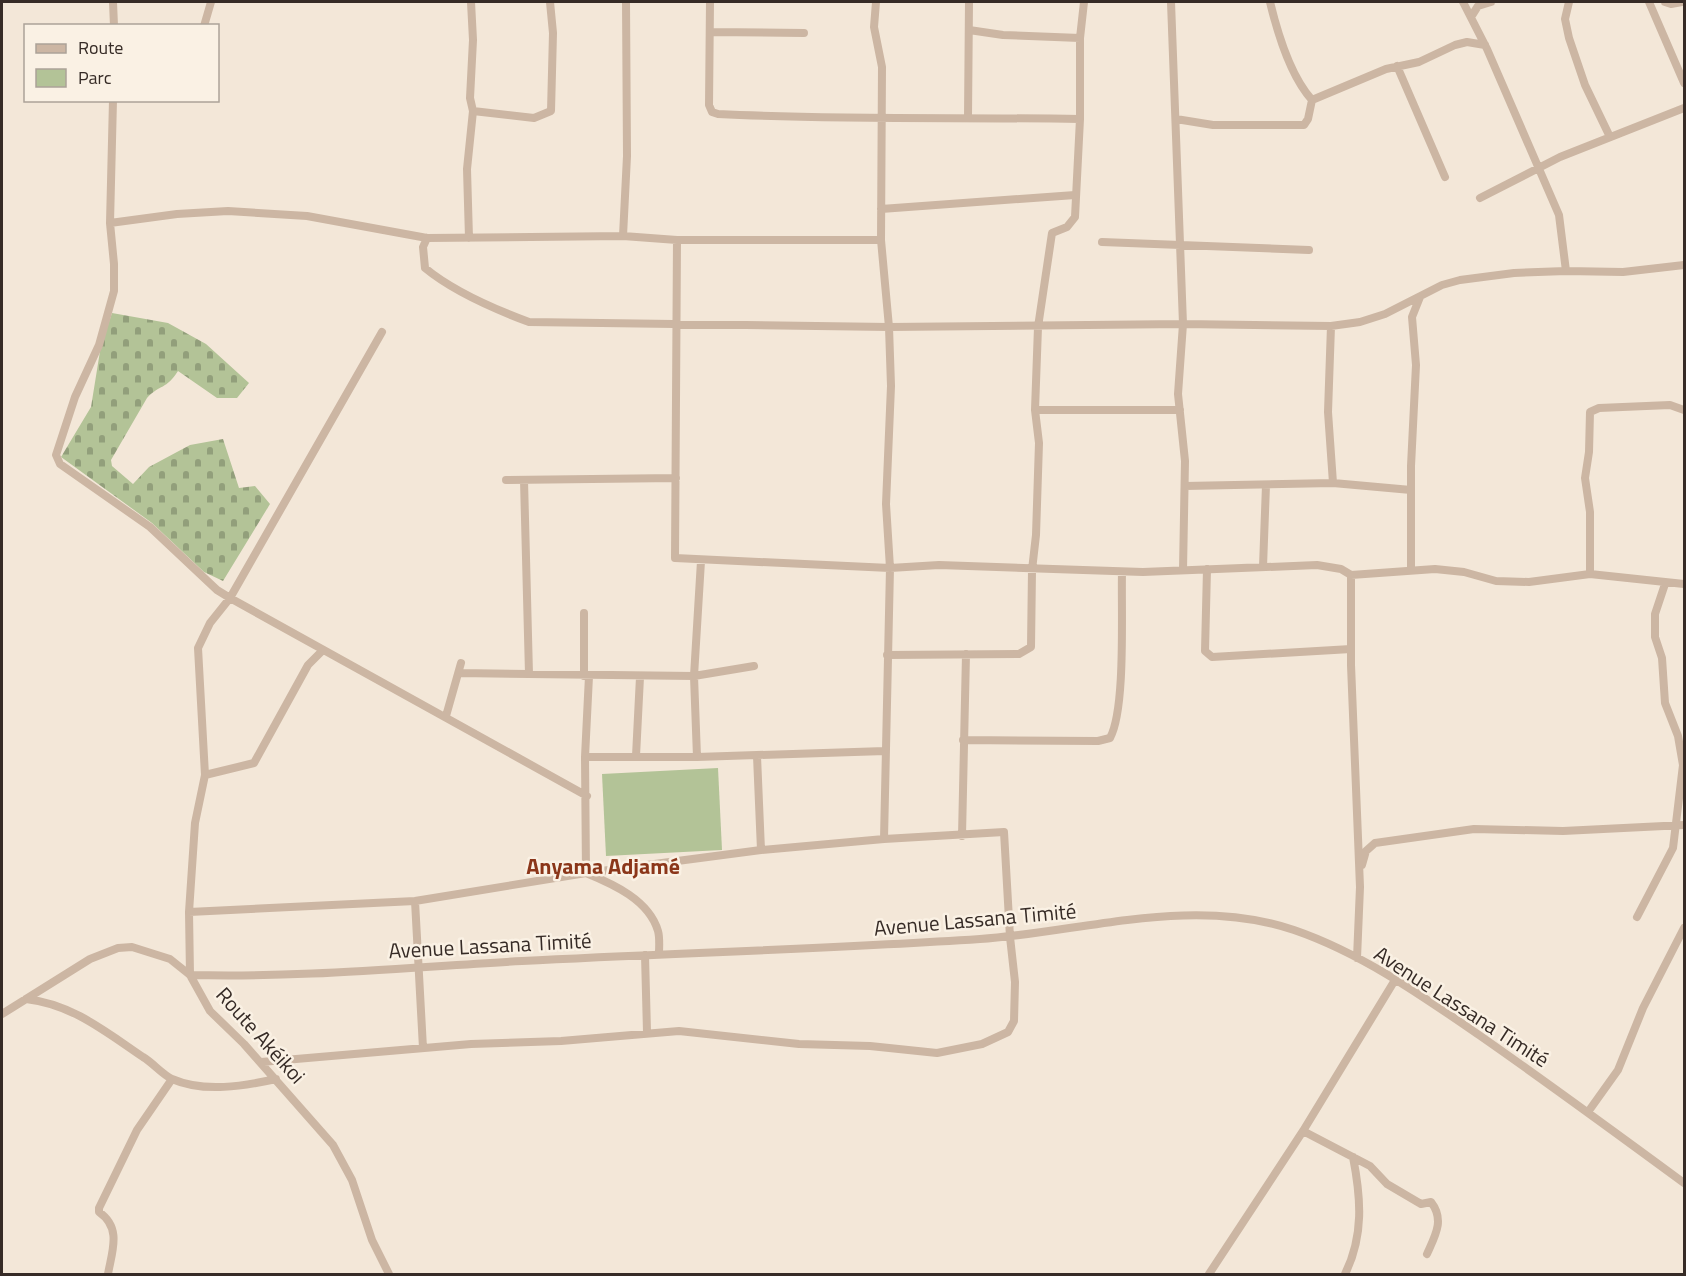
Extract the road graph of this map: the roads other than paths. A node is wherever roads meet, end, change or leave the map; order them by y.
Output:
1 (113, 2) edge
2 (211, 2) edge
3 (471, 2) edge
4 (550, 2) edge
5 (626, 2) edge
6 (710, 2) edge
7 (876, 2) edge
8 (969, 2) edge
9 (1084, 2) edge
10 (1172, 2) edge
11 (1270, 2) edge
12 (1463, 2) edge
13 (1491, 2) edge
14 (1563, 2) edge
15 (1569, 2) edge
16 (1649, 2) edge
17 (1665, 2) edge
18 (1682, 2) edge
19 (1567, 11) junction
20 (1470, 17) junction
21 (114, 24) edge
22 (205, 24) edge
23 (969, 30) junction
24 (710, 32) junction
25 (804, 33) dead end
26 (1080, 38) junction
27 (1485, 45) junction
28 (1397, 66) junction
29 (1684, 83) edge
30 (1312, 100) junction
31 (113, 102) edge
32 (1684, 108) edge
33 (473, 111) junction
34 (968, 117) junction
35 (1080, 119) junction
36 (1176, 119) junction
37 (881, 120) junction
38 (1610, 137) junction
39 (1539, 170) junction
40 (1445, 177) dead end
41 (1074, 195) junction
42 (1480, 198) dead end
43 (881, 209) junction
44 (110, 223) junction
45 (623, 236) junction
46 (427, 238) junction
47 (469, 238) junction
48 (677, 240) junction
49 (880, 240) junction
50 (1102, 242) dead end
51 (1179, 247) junction
52 (1308, 250) dead end
53 (1684, 265) edge
54 (1566, 271) junction
55 (1420, 296) junction
56 (1183, 324) junction
57 (676, 325) junction
58 (1331, 326) junction
59 (890, 327) junction
60 (1038, 327) junction
61 (382, 332) dead end
62 (1035, 410) junction
63 (1180, 410) junction
64 (1684, 410) edge
65 (676, 478) junction
66 (506, 480) dead end
67 (524, 480) junction
68 (1333, 483) junction
69 (1266, 485) junction
70 (1185, 486) junction
71 (1411, 490) junction
72 (701, 561) junction
73 (1263, 567) junction
74 (890, 568) junction
75 (1207, 569) junction
76 (1032, 570) junction
77 (1184, 570) junction
78 (1411, 570) junction
79 (1122, 572) junction
80 (1590, 574) junction
81 (1351, 575) junction
82 (1665, 584) junction
83 (1684, 584) edge
84 (230, 598) junction
85 (584, 613) dead end
86 (1351, 649) junction
87 (322, 651) junction
88 (966, 654) junction
89 (887, 655) junction
90 (461, 663) dead end
91 (754, 666) dead end
92 (459, 673) junction
93 (529, 674) junction
94 (586, 676) junction
95 (694, 676) junction
96 (640, 677) junction
97 (446, 716) junction
98 (963, 740) junction
99 (885, 751) junction
100 (636, 756) junction
101 (757, 756) junction
102 (697, 757) junction
103 (585, 758) junction
104 (205, 775) junction
105 (587, 796) junction
106 (1680, 825) edge
107 (962, 836) junction
108 (884, 839) junction
109 (761, 850) junction
110 (586, 873) junction
111 (1360, 874) junction
112 (415, 901) junction
113 (189, 912) junction
114 (1637, 917) dead end
115 (1684, 928) edge
116 (1010, 937) junction
117 (659, 954) junction
118 (645, 955) junction
119 (1357, 958) junction
120 (418, 967) junction
121 (190, 975) junction
122 (1395, 980) junction
123 (26, 999) junction
124 (2, 1014) edge
125 (647, 1032) junction
126 (423, 1048) junction
127 (261, 1062) junction
128 (172, 1079) junction
129 (276, 1079) junction
130 (1588, 1112) junction
131 (1303, 1131) junction
132 (1353, 1157) junction
133 (1684, 1183) edge
134 (1427, 1254) dead end
135 (108, 1275) edge
136 (388, 1275) edge
137 (1209, 1275) edge
138 (1345, 1275) edge

1 - 21 street
2 - 22 street
3 - 33 street
4 - 33 street
5 - 45 street
6 - 24 street
7 - 37 street
8 - 23 street
9 - 26 street
10 - 36 street
11 - 30 street
12 - 20 street
13 - 20 street
14 - 19 street
15 - 19 street
16 - 29 street
17 - 18 street
19 - 38 street
20 - 27 street
23 - 26 street
23 - 34 street
24 - 25 street
24 - 37 street
26 - 35 street
27 - 28 street
27 - 39 street
28 - 30 street
28 - 40 street
30 - 36 street
31 - 44 street
32 - 38 street
33 - 47 street
34 - 35 street
34 - 37 street
35 - 41 street
36 - 51 street
37 - 43 street
38 - 39 street
39 - 42 street
39 - 54 street
41 - 43 street
41 - 60 street
43 - 49 street
44 - 46 street
44 - 84 street
45 - 47 street
45 - 48 street
46 - 47 street
46 - 57 street
48 - 49 street
48 - 57 street
49 - 59 street
50 - 51 street
51 - 52 street
51 - 56 street
53 - 54 street
54 - 55 street
55 - 58 street
55 - 71 street
56 - 58 street
56 - 60 street
56 - 63 street
57 - 59 street
57 - 65 street
58 - 68 street
59 - 60 street
59 - 74 street
60 - 62 street
61 - 84 street
62 - 63 street
62 - 76 street
63 - 70 street
64 - 80 street
65 - 67 street
65 - 72 street
66 - 67 street
67 - 93 street
68 - 69 street
68 - 71 street
69 - 70 street
69 - 73 street
70 - 77 street
71 - 78 street
72 - 74 street
72 - 95 street
73 - 75 street
73 - 81 street
74 - 76 street
74 - 89 street
75 - 77 street
75 - 86 street
76 - 79 street
76 - 88 street
77 - 79 street
78 - 80 street
78 - 81 street
79 - 98 street
80 - 82 street
81 - 86 street
82 - 83 street
82 - 106 street
84 - 87 street
84 - 104 street
85 - 94 street
86 - 111 street
87 - 97 street
87 - 104 street
88 - 89 street
88 - 98 street
89 - 99 street
90 - 92 street
91 - 95 street
92 - 93 street
92 - 97 street
93 - 94 street
94 - 96 street
94 - 103 street
95 - 96 street
95 - 102 street
96 - 100 street
97 - 105 street
98 - 107 street
99 - 101 street
99 - 108 street
100 - 102 street
100 - 103 street
101 - 102 street
101 - 109 street
103 - 105 street
104 - 113 street
105 - 110 street
106 - 111 street
106 - 114 street
107 - 108 street
107 - 116 street
108 - 109 street
109 - 110 street
110 - 112 street
110 - 117 street
111 - 119 street
112 - 113 street
112 - 120 street
113 - 121 street
115 - 130 street
116 - 117 street, Avenue Lassana Timité
116 - 119 street, Avenue Lassana Timité
116 - 125 street
117 - 118 street, Avenue Lassana Timité
118 - 120 street, Avenue Lassana Timité
118 - 125 street
119 - 122 street, Avenue Lassana Timité
120 - 121 street, Avenue Lassana Timité
120 - 126 street
121 - 123 street, Route Akéikoi
121 - 127 street, Route Akéikoi
122 - 130 street, Avenue Lassana Timité
122 - 131 street
123 - 124 street, Route Akéikoi
123 - 128 street
125 - 126 street
126 - 127 street
127 - 129 street, Route Akéikoi
128 - 129 street
128 - 135 street
129 - 136 street, Route Akéikoi
130 - 133 street, Avenue Lassana Timité
131 - 132 street
131 - 137 street
132 - 134 street
132 - 138 street

